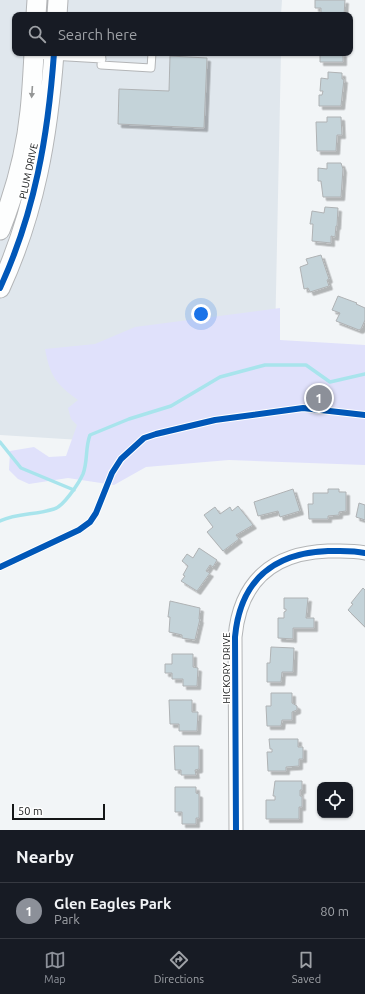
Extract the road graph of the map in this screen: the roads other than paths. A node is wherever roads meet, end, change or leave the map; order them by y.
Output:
1 (37, 0) edge
2 (58, 0) edge
3 (36, 12) edge
4 (57, 12) edge
5 (34, 56) edge
6 (54, 56) edge
7 (102, 56) edge
8 (152, 56) edge
9 (0, 230) edge
10 (0, 288) edge
11 (365, 553) edge
12 (236, 830) edge

1 - 3 street
2 - 4 street
5 -> 9 street, PLUM DRIVE
6 - 10 street, PLUM DRIVE
7 - 8 lane
11 - 12 street, HICKORY DRIVE

